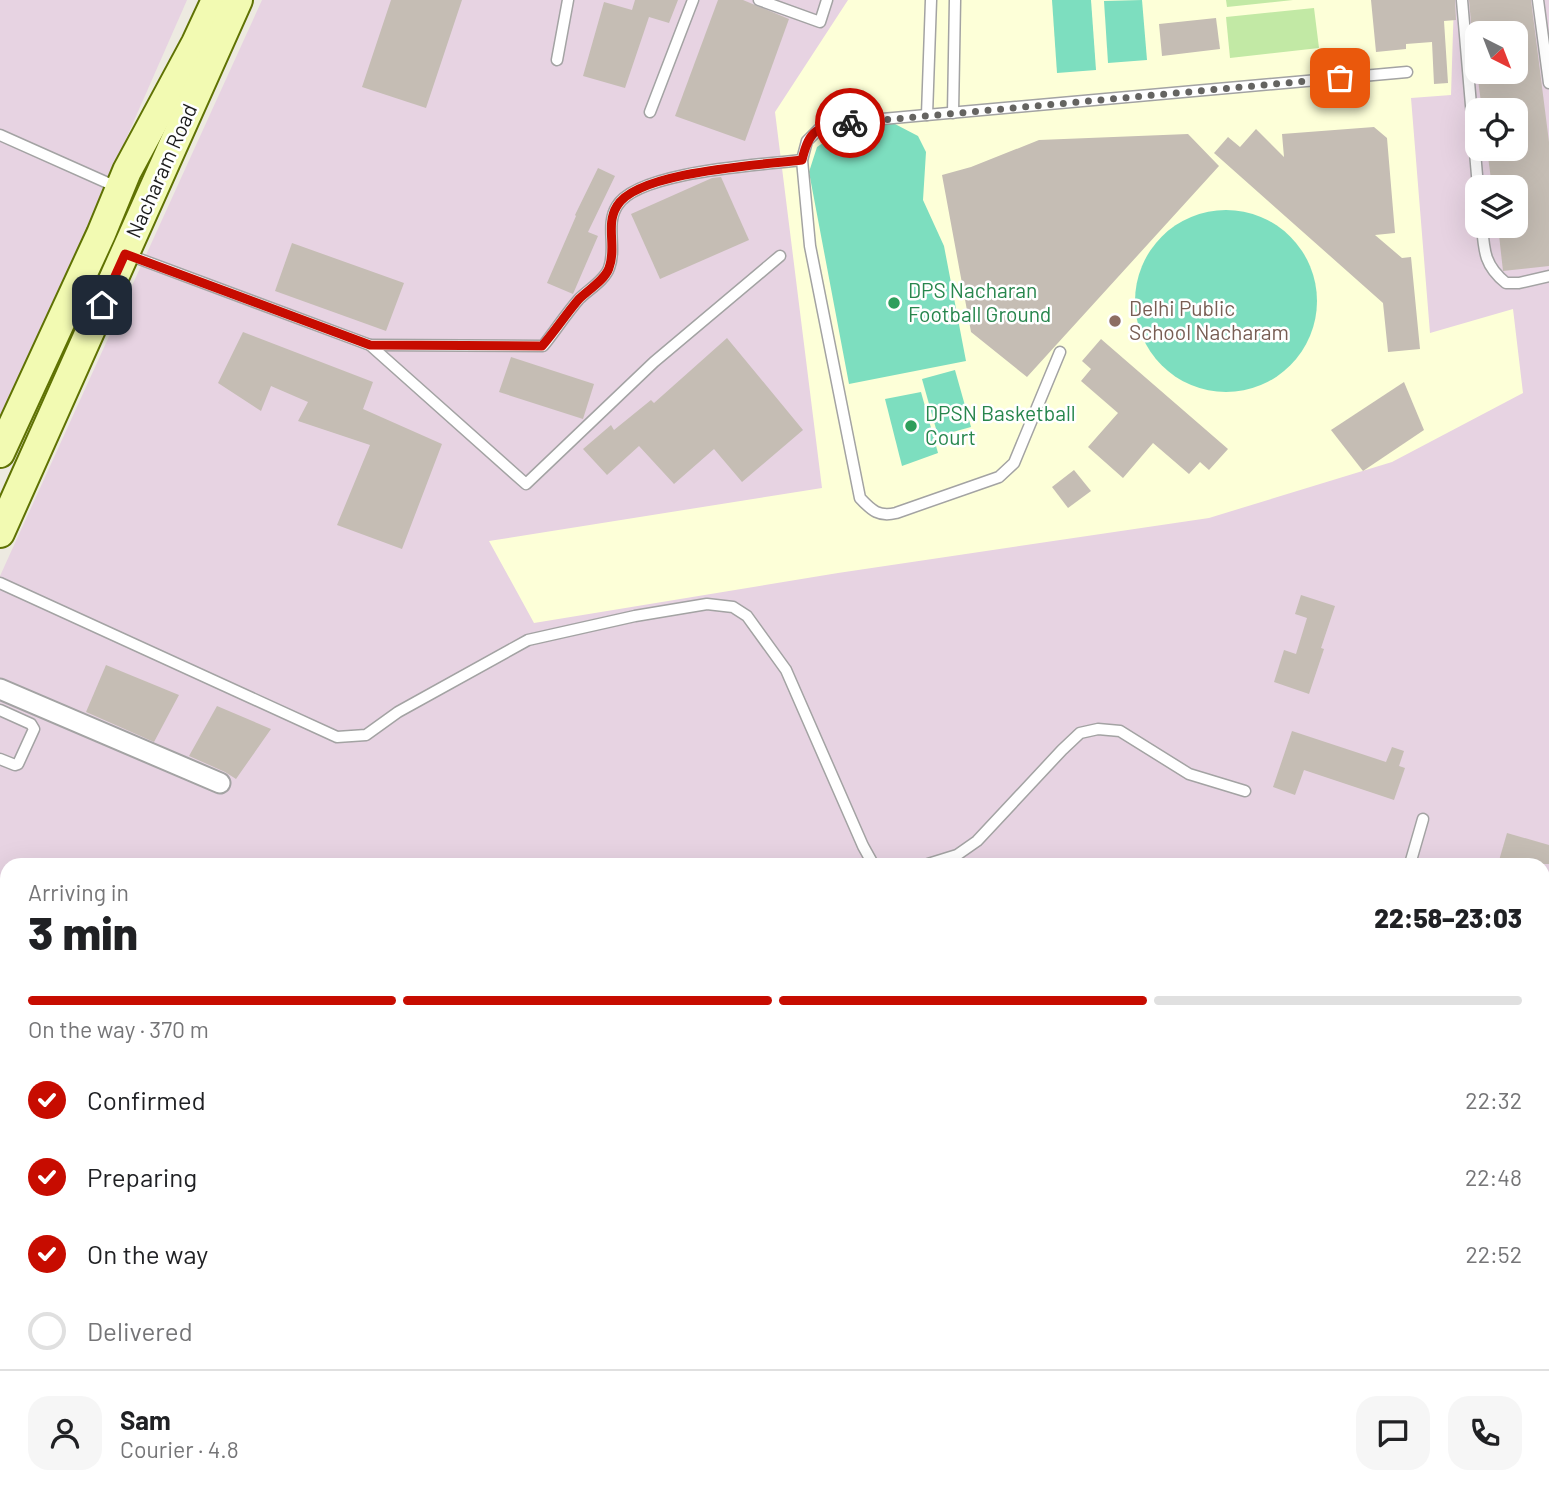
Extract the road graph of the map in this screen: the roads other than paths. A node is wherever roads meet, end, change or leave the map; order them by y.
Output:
1 (216, 0) edge
2 (238, 0) edge
3 (568, 0) edge
4 (693, 0) edge
5 (759, 0) edge
6 (827, 0) edge
7 (931, 0) edge
8 (955, 0) edge
9 (1462, 0) edge
10 (1538, 0) edge
11 (557, 60) dead end
12 (1407, 72) dead end
13 (1549, 83) edge
14 (650, 112) dead end
15 (953, 113) junction
16 (928, 115) junction
17 (0, 135) edge
18 (802, 160) junction
19 (1477, 175) edge
20 (120, 188) junction
21 (1483, 238) edge
22 (125, 254) junction
23 (780, 256) dead end
24 (1549, 276) edge
25 (370, 345) junction
26 (1060, 352) dead end
27 (0, 453) edge
28 (0, 533) edge
29 (0, 583) edge
30 (0, 688) edge
31 (0, 710) edge
32 (0, 759) edge
33 (220, 783) dead end
34 (1245, 791) dead end
35 (1423, 819) dead end
36 (870, 858) edge
37 (947, 858) edge
38 (1412, 858) edge

1 - 20 main road, Nacharam Road
2 - 22 main road, Nacharam Road
3 - 11 lane
4 - 14 lane
5 - 6 lane
7 - 16 lane
8 - 15 lane
9 - 19 lane
10 - 13 lane
12 - 15 lane
15 - 16 lane
16 - 18 lane
17 - 20 lane
18 - 25 lane
18 - 26 lane
20 - 27 main road, Nacharam Road
21 - 24 lane
22 - 25 lane
22 - 28 main road, Nacharam Road
23 - 25 lane
29 - 36 lane
30 - 33 street
31 - 32 lane
34 - 37 lane
35 - 38 lane

